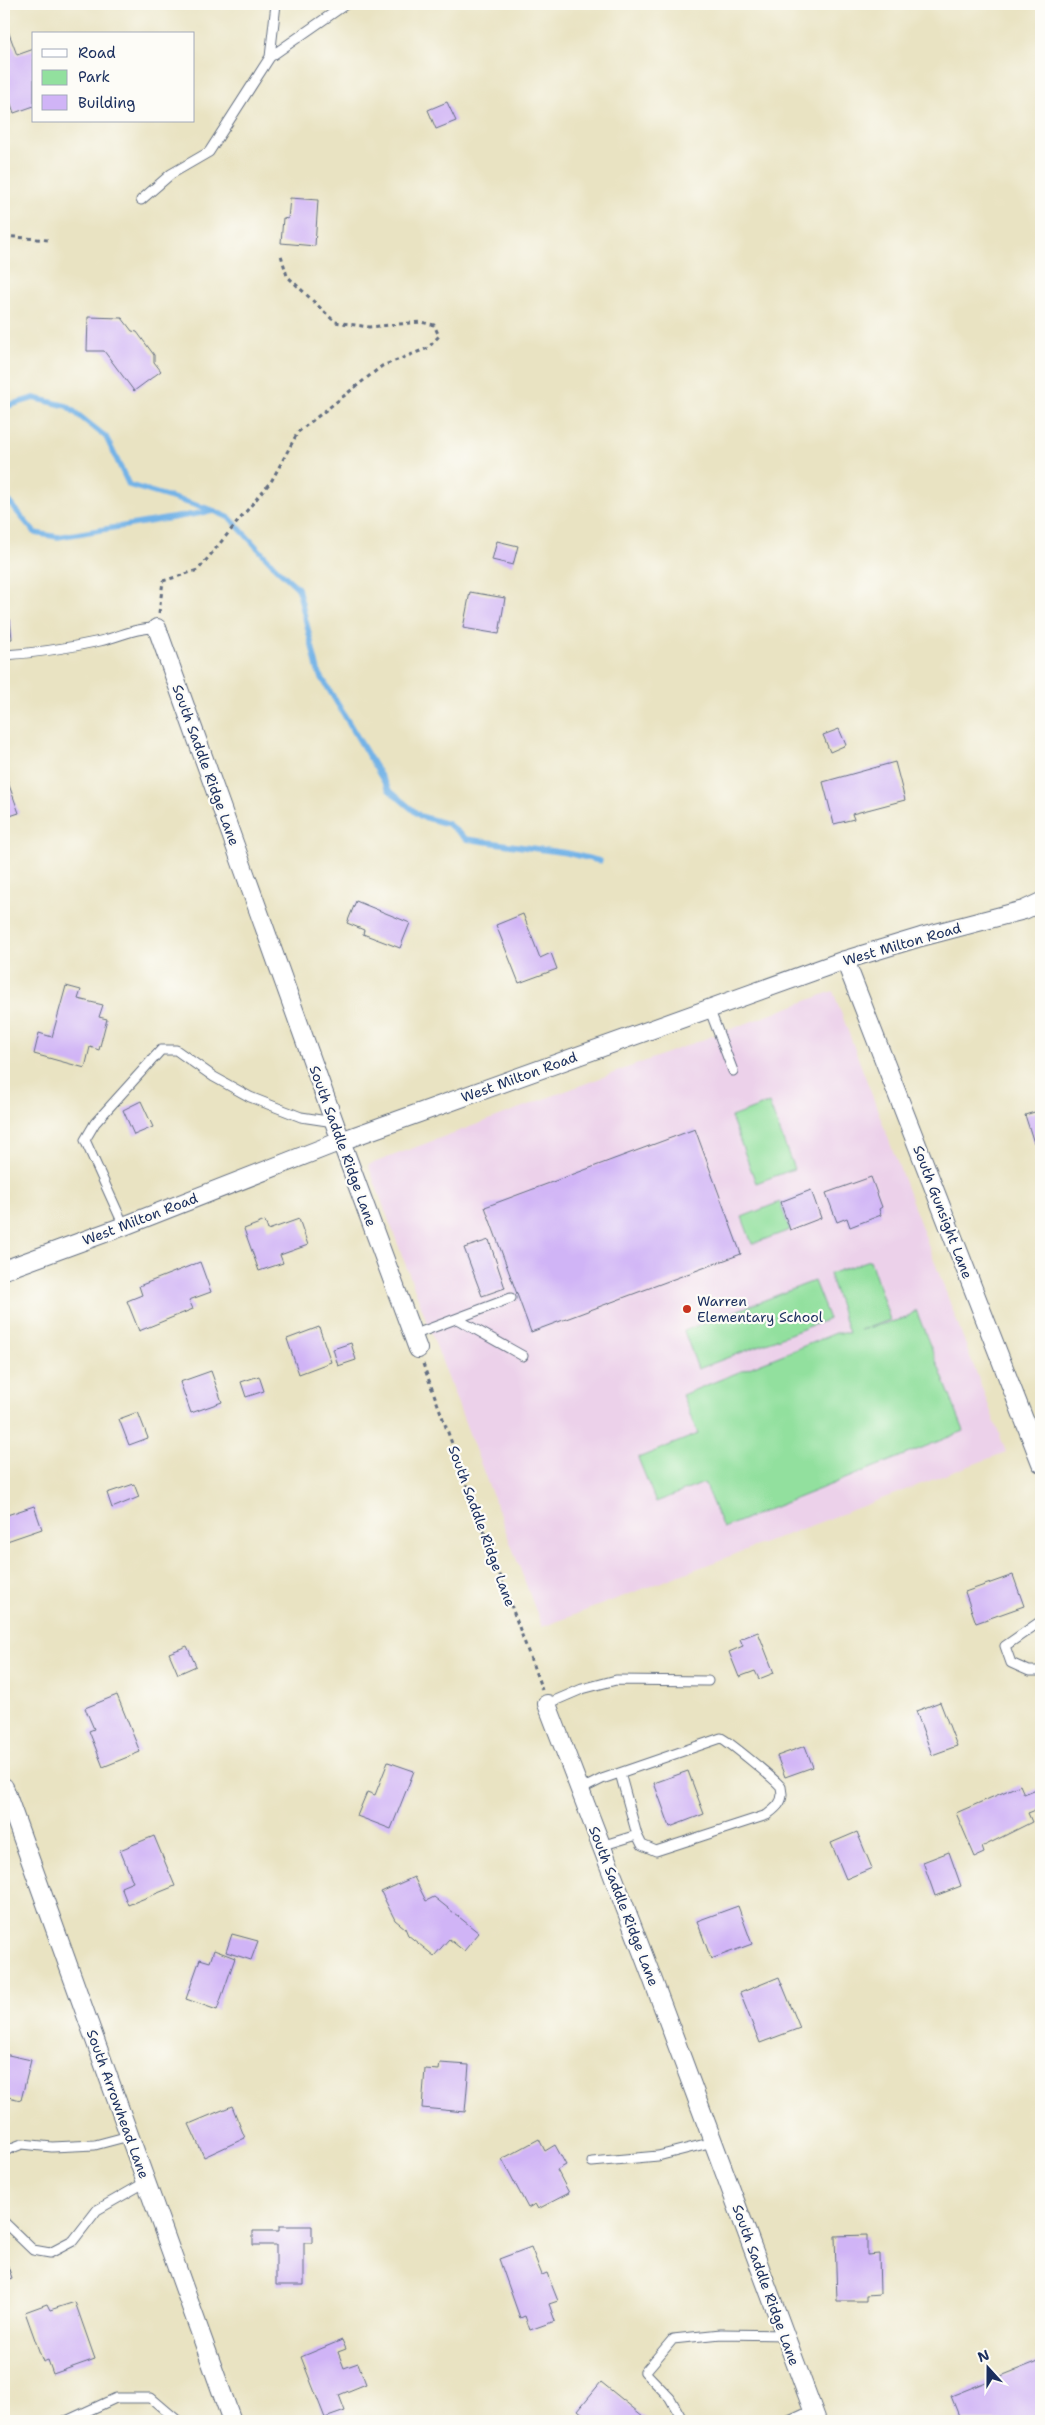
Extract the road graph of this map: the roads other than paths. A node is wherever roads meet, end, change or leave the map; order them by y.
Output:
1 (276, 4) edge
2 (346, 4) edge
3 (270, 57) junction
4 (141, 200) dead end
5 (157, 628) joint
6 (4, 655) edge
7 (1041, 902) edge
8 (845, 960) junction
9 (710, 1008) junction
10 (732, 1070) dead end
11 (334, 1122) junction
12 (340, 1141) junction
13 (124, 1226) junction
14 (4, 1270) edge
15 (511, 1298) dead end
16 (457, 1319) junction
17 (415, 1342) joint
18 (523, 1356) dead end
19 (1041, 1464) edge
20 (1041, 1621) edge
21 (1041, 1671) edge
22 (708, 1681) dead end
23 (547, 1704) joint
24 (620, 1773) junction
25 (4, 1787) edge
26 (580, 1790) junction
27 (637, 1835) junction
28 (601, 1846) junction
29 (130, 2136) junction
30 (713, 2142) junction
31 (4, 2151) edge
32 (592, 2162) dead end
33 (146, 2182) junction
34 (4, 2222) edge
35 (785, 2336) junction
36 (815, 2416) edge
37 (66, 2421) edge
38 (178, 2421) edge
39 (232, 2421) edge
40 (683, 2421) edge
41 (789, 2421) edge

1 - 3 lane
2 - 3 lane
3 - 4 lane
5 - 6 lane
5 - 11 street, South Saddle Ridge Lane
7 - 8 street, West Milton Road
8 - 9 street, West Milton Road
8 - 19 street, South Gunsight Lane
9 - 10 lane
9 - 12 street, West Milton Road
11 - 12 street, South Saddle Ridge Lane
11 - 13 lane
12 - 13 street, West Milton Road
12 - 17 street, South Saddle Ridge Lane
13 - 14 street, West Milton Road
15 - 16 lane
16 - 17 lane
16 - 18 lane
20 - 21 lane
22 - 23 lane
23 - 26 street, South Saddle Ridge Lane
24 - 26 lane
24 - 27 lane
24 - 27 lane
25 - 29 street, South Arrowhead Lane
26 - 28 street, South Saddle Ridge Lane
27 - 28 lane
28 - 30 street, South Saddle Ridge Lane
29 - 31 lane
29 - 33 street, South Arrowhead Lane
30 - 32 lane
30 - 35 street, South Saddle Ridge Lane
33 - 34 lane
33 - 39 street, South Arrowhead Lane
35 - 36 street, South Saddle Ridge Lane
35 - 40 lane
36 - 41 lane
37 - 38 lane

